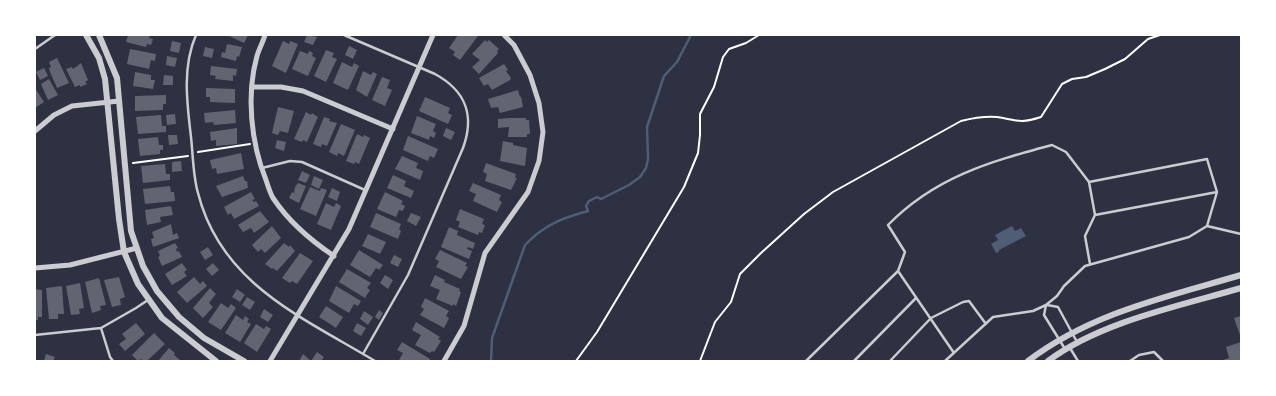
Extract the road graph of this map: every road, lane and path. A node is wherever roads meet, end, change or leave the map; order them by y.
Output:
1 (55, 35) edge
2 (88, 35) edge
3 (99, 35) edge
4 (196, 35) edge
5 (266, 35) edge
6 (344, 35) edge
7 (433, 35) edge
8 (504, 35) edge
9 (758, 35) edge
10 (1160, 35) edge
11 (35, 48) edge
12 (419, 67) junction
13 (252, 87) junction
14 (119, 101) junction
15 (107, 102) junction
16 (393, 129) junction
17 (35, 131) edge
18 (256, 143) junction
19 (193, 154) junction
20 (126, 163) junction
21 (261, 168) junction
22 (1089, 182) junction
23 (366, 191) junction
24 (1217, 192) junction
25 (1095, 215) junction
26 (1207, 226) junction
27 (1241, 234) edge
28 (137, 248) junction
29 (124, 252) junction
30 (334, 256) junction
31 (1090, 264) junction
32 (35, 268) edge
33 (898, 272) junction
34 (1241, 275) edge
35 (1241, 288) edge
36 (916, 298) junction
37 (148, 300) junction
38 (1046, 305) junction
39 (298, 315) junction
40 (931, 318) junction
41 (986, 324) junction
42 (101, 328) junction
43 (1072, 332) junction
44 (35, 334) edge
45 (1059, 340) junction
46 (1078, 343) junction
47 (1068, 349) junction
48 (954, 353) junction
49 (363, 354) junction
50 (113, 361) edge
51 (216, 361) edge
52 (244, 361) edge
53 (270, 361) edge
54 (375, 361) edge
55 (444, 361) edge
56 (576, 361) edge
57 (700, 361) edge
58 (806, 361) edge
59 (854, 361) edge
60 (890, 361) edge
61 (945, 361) edge
62 (1028, 361) edge
63 (1048, 361) edge
64 (1078, 361) edge
65 (1130, 361) edge
66 (1163, 361) edge

1 - 11 lane
2 - 15 street
3 - 14 street
4 - 19 lane
5 - 13 street
6 - 12 lane
7 - 12 street
8 - 55 street
9 - 56 path
10 - 57 path
12 - 16 street
12 - 49 lane
13 - 16 street
13 - 18 street
14 - 15 street
14 - 20 street
15 - 17 street
15 - 29 street
16 - 23 street
18 - 19 path
18 - 21 street
19 - 20 path
19 - 39 lane
20 - 28 street
21 - 23 lane
21 - 30 street
22 - 24 lane
22 - 25 lane
22 - 33 lane
23 - 30 street
24 - 25 lane
24 - 26 lane
25 - 31 lane
26 - 27 lane
26 - 31 lane
28 - 29 street
28 - 52 street
29 - 32 street
29 - 37 street
30 - 39 street
31 - 38 lane
33 - 36 lane
33 - 58 lane
34 - 43 street
35 - 46 street
36 - 40 lane
36 - 59 lane
37 - 42 lane
37 - 51 street
38 - 41 lane
38 - 43 lane
38 - 45 lane
39 - 49 lane
39 - 53 street
40 - 41 lane
40 - 48 lane
40 - 60 lane
41 - 48 lane
42 - 44 lane
42 - 50 lane
43 - 45 street
43 - 46 lane
45 - 47 lane
45 - 62 street
46 - 47 street
47 - 63 street
47 - 64 lane
48 - 61 lane
49 - 54 lane
65 - 66 lane

